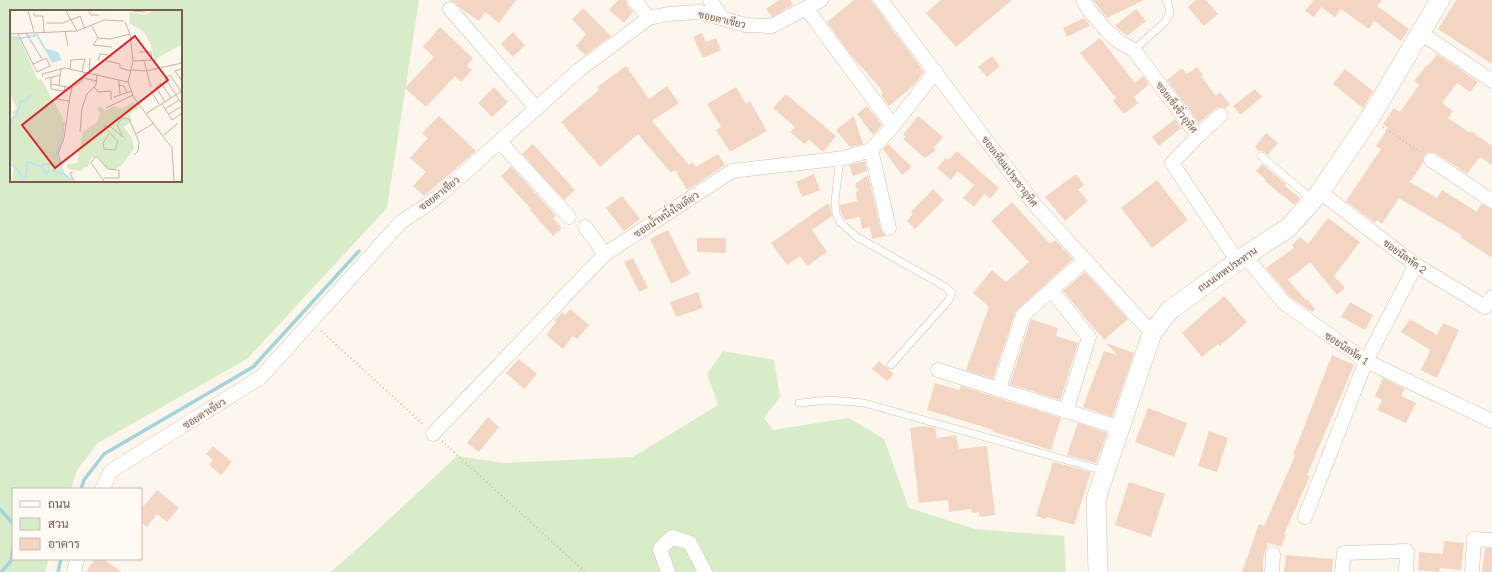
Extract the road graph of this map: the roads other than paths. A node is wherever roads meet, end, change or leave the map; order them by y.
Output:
1 (634, 0) edge
2 (710, 0) edge
3 (821, 0) edge
4 (1083, 0) edge
5 (1166, 0) edge
6 (1440, 0) edge
7 (884, 1) edge
8 (806, 8) junction
9 (450, 9) dead end
10 (649, 18) junction
11 (722, 18) junction
12 (1421, 32) junction
13 (1134, 50) junction
14 (936, 71) junction
15 (1492, 80) edge
16 (537, 109) junction
17 (1220, 115) dead end
18 (893, 126) junction
19 (1198, 136) junction
20 (500, 142) junction
21 (871, 150) junction
22 (1261, 156) dead end
23 (840, 158) junction
24 (1431, 160) road end
25 (1316, 196) junction
26 (1492, 201) edge
27 (569, 216) dead end
28 (585, 227) dead end
29 (889, 228) dead end
30 (605, 254) junction
31 (1241, 259) junction
32 (1085, 260) junction
33 (1416, 266) junction
34 (1051, 290) junction
35 (1492, 297) edge
36 (1152, 333) junction
37 (1366, 362) junction
38 (891, 365) dead end
39 (938, 370) dead end
40 (999, 389) junction
41 (799, 403) dead end
42 (1066, 411) junction
43 (1492, 421) edge
44 (1120, 428) junction
45 (433, 434) road end
46 (1106, 471) junction
47 (102, 488) edge
48 (1305, 517) dead end
49 (1492, 540) edge
50 (1273, 554) dead end
51 (77, 560) edge
52 (74, 572) edge
53 (668, 572) edge
54 (705, 572) edge
55 (1098, 572) edge
56 (1272, 572) edge
57 (1342, 572) edge
58 (1406, 572) edge
59 (1472, 572) edge

1 - 10 street
2 - 11 street
3 - 8 street, ซอยตาเขียว
4 - 13 street, ซอยเซ็งซิ่วอุทิศ
5 - 13 lane
6 - 12 street, ถนนเทพประทาน
7 - 14 street, ซอยเทียมประชาอุทิศ
8 - 11 street, ซอยตาเขียว
8 - 18 street
9 - 16 street
10 - 11 street, ซอยตาเขียว
10 - 16 street, ซอยตาเขียว
12 - 15 street
12 - 25 street, ถนนเทพประทาน
13 - 19 street, ซอยเซ็งซิ่วอุทิศ
14 - 18 street
14 - 32 street, ซอยเทียมประชาอุทิศ
16 - 20 street, ซอยตาเขียว
17 - 19 street
18 - 21 street
19 - 31 street, ซอยเซ็งซิ่วอุทิศ
20 - 27 street
20 - 47 street, ซอยตาเขียว
21 - 23 street, ซอยน้ำหนึ่งใจเดียว
21 - 29 street
22 - 25 lane
23 - 30 street, ซอยน้ำหนึ่งใจเดียว
23 - 38 lane
24 - 26 street
25 - 31 street, ถนนเทพประทาน
25 - 33 street, ซอยนิลหัต 2
28 - 30 street
30 - 45 street, ซอยน้ำหนึ่งใจเดียว
31 - 36 street, ถนนเทพประทาน
31 - 37 street, ซอยนิลหัต 1
32 - 34 street
32 - 36 street, ซอยเทียมประชาอุทิศ
33 - 35 street, ซอยนิลหัต 2
33 - 37 street
34 - 40 street
34 - 42 street
36 - 44 street, ถนนเทพประทาน
37 - 43 street, ซอยนิลหัต 1
37 - 48 street
39 - 40 street
40 - 42 street
41 - 46 lane
42 - 44 street
44 - 46 street, ถนนเทพประทาน
46 - 55 street, ถนนเทพประทาน
49 - 59 street
50 - 56 street
51 - 52 street
53 - 54 street
57 - 58 street

